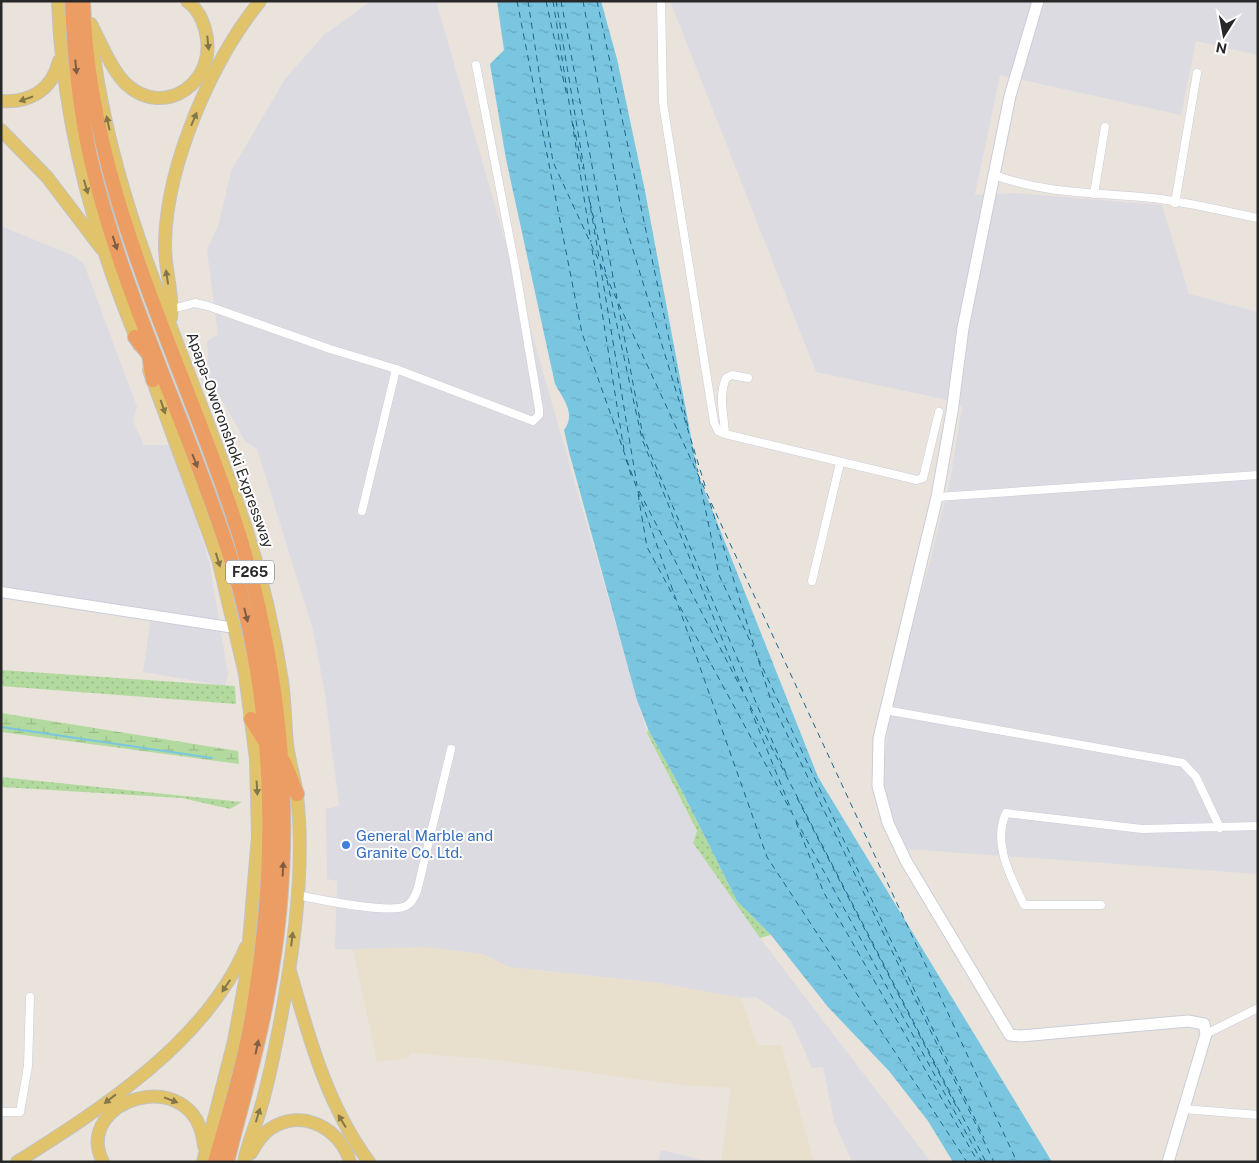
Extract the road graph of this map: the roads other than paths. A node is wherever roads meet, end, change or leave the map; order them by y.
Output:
1 (58, 1) edge
2 (72, 1) edge
3 (83, 1) edge
4 (90, 1) edge
5 (187, 1) edge
6 (260, 1) edge
7 (661, 1) edge
8 (1038, 1) edge
9 (90, 24) junction
10 (60, 54) junction
11 (476, 65) dead end
12 (1197, 73) dead end
13 (1, 101) edge
14 (1105, 127) dead end
15 (1, 130) edge
16 (994, 175) junction
17 (1094, 194) junction
18 (1176, 202) junction
19 (1258, 218) edge
20 (104, 252) junction
21 (172, 309) junction
22 (171, 325) junction
23 (140, 333) junction
24 (396, 368) junction
25 (157, 375) junction
26 (748, 378) dead end
27 (939, 412) dead end
28 (726, 434) junction
29 (840, 463) junction
30 (1258, 475) edge
31 (937, 497) junction
32 (362, 511) dead end
33 (812, 581) dead end
34 (1, 592) edge
35 (235, 628) junction
36 (885, 710) junction
37 (257, 720) junction
38 (271, 748) junction
39 (451, 749) dead end
40 (288, 774) junction
41 (297, 794) junction
42 (282, 796) junction
43 (1258, 826) edge
44 (1220, 828) junction
45 (297, 895) junction
46 (1101, 905) dead end
47 (251, 926) junction
48 (288, 966) junction
49 (30, 997) dead end
50 (1258, 1008) edge
51 (1206, 1034) junction
52 (1183, 1109) junction
53 (1, 1112) edge
54 (1258, 1115) edge
55 (208, 1159) edge
56 (16, 1162) edge
57 (104, 1162) edge
58 (228, 1162) edge
59 (245, 1162) edge
60 (350, 1162) edge
61 (369, 1162) edge
62 (1168, 1162) edge

1 - 10 main road, Apapa-Oworonshoki Expressway
2 -> 23 highway, Apapa-Oworonshoki Expressway / F265
3 - 38 highway, Apapa-Oworonshoki Expressway / F265
4 - 9 main road, Apapa-Oworonshoki Expressway
5 -> 9 main road
21 -> 6 main road
7 - 28 street
8 - 16 main road
22 -> 9 main road, Apapa-Oworonshoki Expressway
10 -> 13 main road
10 -> 20 main road, Apapa-Oworonshoki Expressway
11 - 24 street
12 - 18 street
14 - 17 street
15 - 20 main road
16 - 17 street
16 - 31 main road
17 - 18 street
18 - 19 street
20 - 23 main road, Apapa-Oworonshoki Expressway
21 - 22 main road
21 - 24 street
22 - 38 main road, Apapa-Oworonshoki Expressway
23 - 25 highway, Apapa-Oworonshoki Expressway / F265
23 - 25 highway
24 - 32 street
25 -> 35 main road, Apapa-Oworonshoki Expressway
25 -> 37 highway, Apapa-Oworonshoki Expressway / F265
26 - 28 street
27 - 29 street
28 - 29 street
29 - 33 street
30 - 31 street
31 - 36 main road
34 - 35 street
35 - 37 main road, Apapa-Oworonshoki Expressway
36 - 44 street
36 - 51 main road
37 - 38 highway
37 - 38 main road, Apapa-Oworonshoki Expressway
38 - 40 highway
38 - 41 main road, Apapa-Oworonshoki Expressway
38 - 42 highway, Apapa-Oworonshoki Expressway / F265
38 -> 47 main road, Apapa-Oworonshoki Expressway
38 - 55 highway, Apapa-Oworonshoki Expressway / F265
39 - 45 street
40 - 41 highway
40 - 42 highway
41 - 45 main road, Apapa-Oworonshoki Expressway
58 -> 42 highway, Apapa-Oworonshoki Expressway / F265
43 - 44 street
44 - 46 street
48 -> 45 main road, Apapa-Oworonshoki Expressway
47 - 55 main road, Apapa-Oworonshoki Expressway
47 -> 56 main road
59 -> 48 main road, Apapa-Oworonshoki Expressway
61 -> 48 main road
49 - 53 street
50 - 51 street
51 - 52 main road
52 - 54 street
52 - 62 main road
57 -> 55 main road
59 - 60 main road

